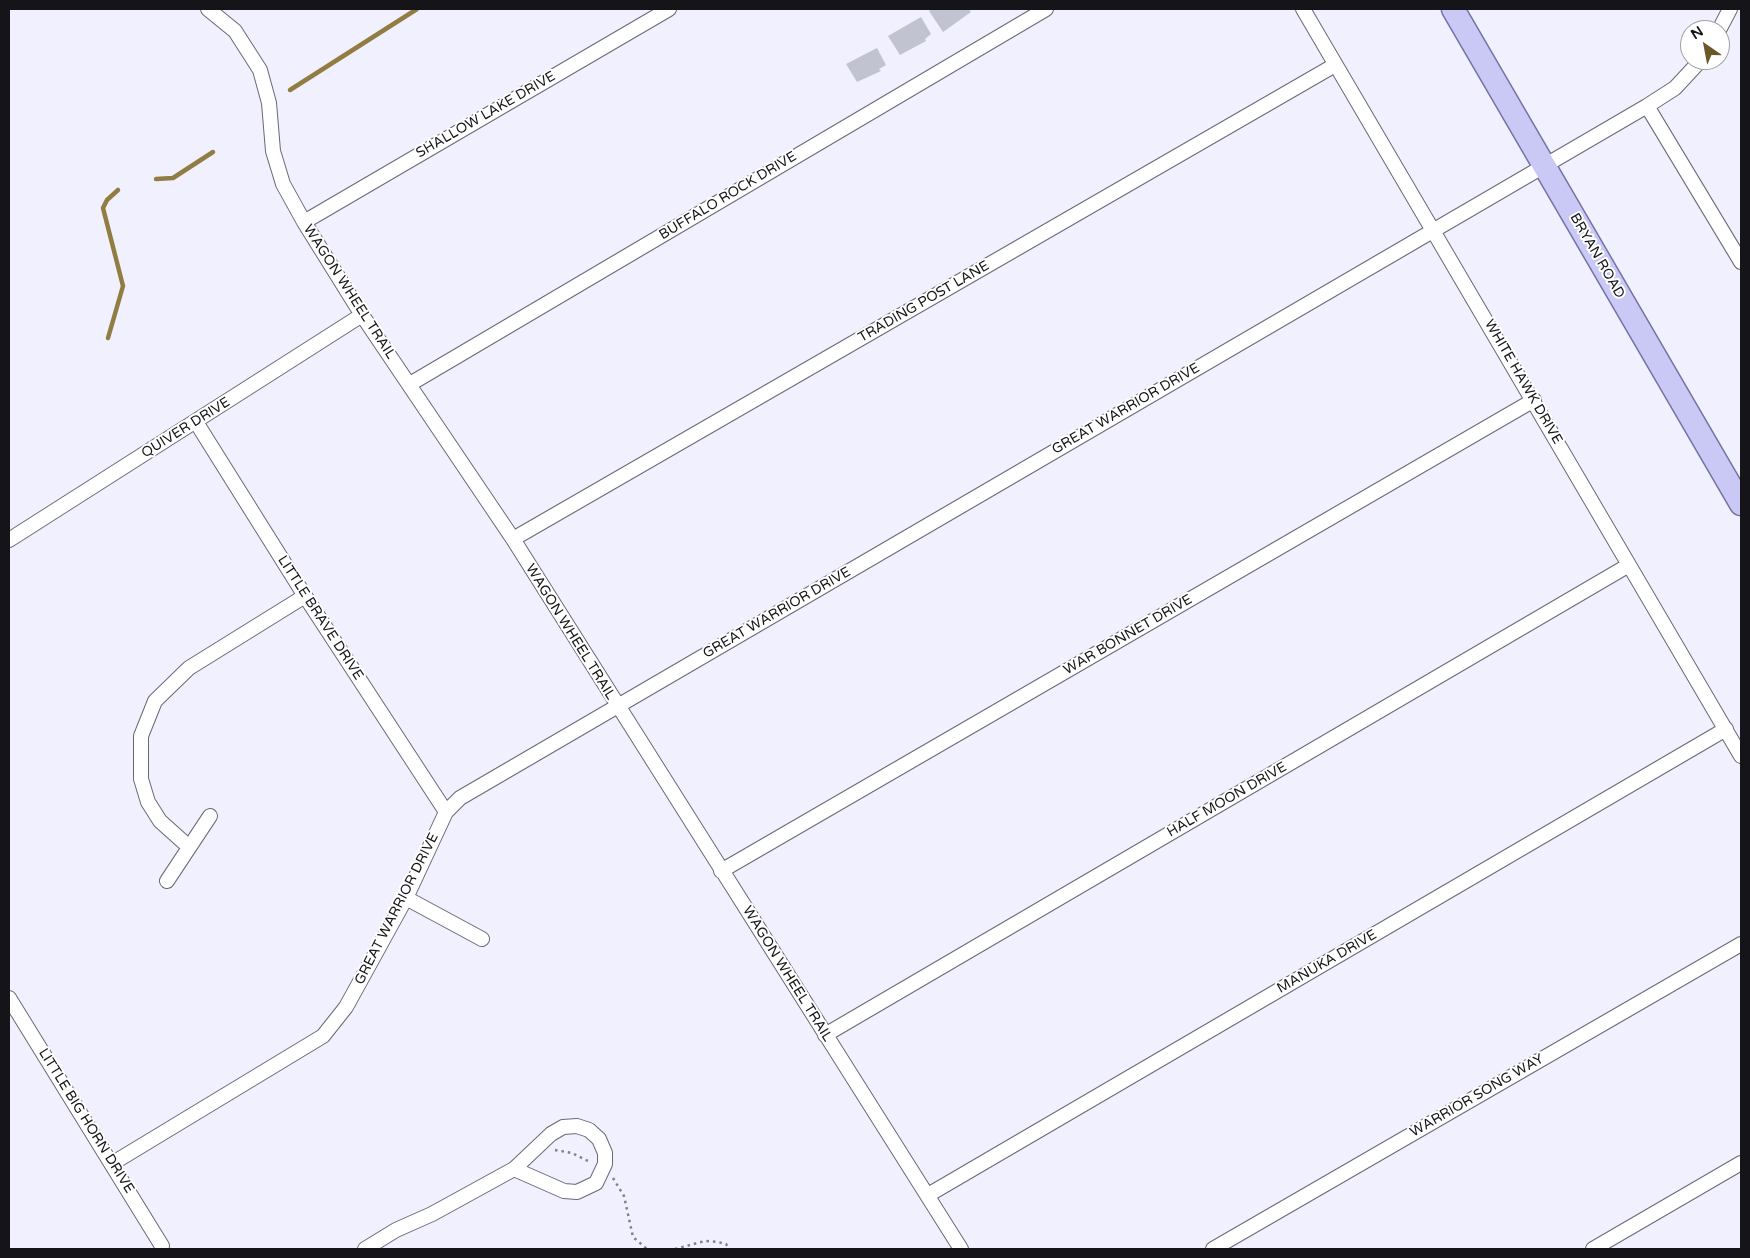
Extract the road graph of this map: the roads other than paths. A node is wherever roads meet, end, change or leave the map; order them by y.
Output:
1 (208, 9) edge
2 (669, 9) edge
3 (1046, 9) edge
4 (1304, 9) edge
5 (1453, 9) edge
6 (1335, 65) junction
7 (1692, 70) edge
8 (1647, 106) junction
9 (1544, 165) junction
10 (304, 222) junction
11 (1433, 229) junction
12 (1741, 262) edge
13 (362, 314) junction
14 (410, 384) junction
15 (1534, 400) junction
16 (196, 422) junction
17 (1741, 504) edge
18 (513, 539) junction
19 (9, 540) edge
20 (1629, 565) junction
21 (305, 596) junction
22 (617, 706) junction
23 (1726, 729) junction
24 (1741, 756) edge
25 (446, 812) junction
26 (210, 816) dead end
27 (190, 847) junction
28 (722, 871) junction
29 (167, 881) dead end
30 (406, 898) junction
31 (482, 939) dead end
32 (1741, 944) edge
33 (9, 998) edge
34 (825, 1035) junction
35 (113, 1163) junction
36 (1741, 1163) edge
37 (514, 1169) junction
38 (928, 1194) junction
39 (162, 1246) dead end
40 (365, 1249) edge
41 (961, 1249) edge
42 (1213, 1249) edge
43 (1593, 1249) edge

1 - 10 street, WAGON WHEEL TRAIL
2 - 10 street, SHALLOW LAKE DRIVE
3 - 14 street, BUFFALO ROCK DRIVE
4 - 6 street, WHITE HAWK DRIVE
5 - 9 main road, BRYAN ROAD
6 - 11 street, WHITE HAWK DRIVE
6 - 18 street, TRADING POST LANE
7 - 8 street, GREAT WARRIOR DRIVE
8 - 9 street, GREAT WARRIOR DRIVE
8 - 12 street
9 - 11 street, GREAT WARRIOR DRIVE
9 - 17 main road, BRYAN ROAD
10 - 13 street, WAGON WHEEL TRAIL
11 - 15 street, WHITE HAWK DRIVE
11 - 22 street, GREAT WARRIOR DRIVE
13 - 14 street, WAGON WHEEL TRAIL
13 - 16 street, QUIVER DRIVE
14 - 18 street, WAGON WHEEL TRAIL
15 - 20 street, WHITE HAWK DRIVE
15 - 28 street, WAR BONNET DRIVE
16 - 19 street, QUIVER DRIVE
16 - 21 street, LITTLE BRAVE DRIVE
18 - 22 street, WAGON WHEEL TRAIL
20 - 23 street, WHITE HAWK DRIVE
20 - 34 street, HALF MOON DRIVE
21 - 25 street, LITTLE BRAVE DRIVE
21 - 27 street
22 - 25 street, GREAT WARRIOR DRIVE
22 - 28 street, WAGON WHEEL TRAIL
23 - 24 street, WHITE HAWK DRIVE
23 - 38 street, MANUKA DRIVE
25 - 30 street, GREAT WARRIOR DRIVE
26 - 27 street
27 - 29 street
28 - 34 street, WAGON WHEEL TRAIL
30 - 31 street
30 - 35 street, GREAT WARRIOR DRIVE
32 - 42 street, WARRIOR SONG WAY
33 - 35 street, LITTLE BIG HORN DRIVE
34 - 38 street, WAGON WHEEL TRAIL
35 - 39 street, LITTLE BIG HORN DRIVE
36 - 43 street
37 - 37 street
37 - 40 street
38 - 41 street, WAGON WHEEL TRAIL

